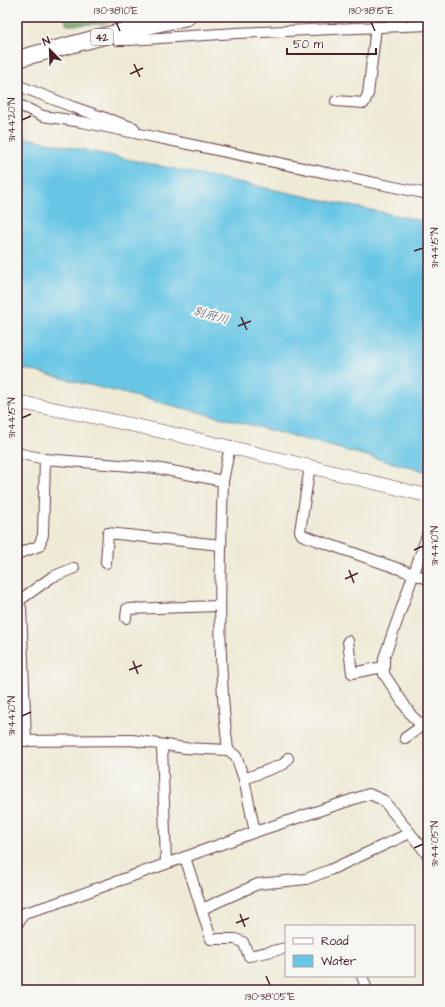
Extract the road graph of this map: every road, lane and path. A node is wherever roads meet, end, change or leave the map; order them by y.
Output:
1 (187, 17) edge
2 (428, 25) edge
3 (376, 27) junction
4 (112, 34) junction
5 (17, 59) edge
6 (17, 86) edge
7 (336, 101) dead end
8 (17, 104) edge
9 (167, 134) dead end
10 (428, 194) edge
11 (17, 402) edge
12 (230, 446) junction
13 (17, 453) edge
14 (45, 459) junction
15 (310, 466) junction
16 (223, 481) junction
17 (428, 496) edge
18 (428, 533) edge
19 (221, 545) junction
20 (17, 554) edge
21 (106, 562) dead end
22 (74, 568) dead end
23 (414, 574) junction
24 (428, 579) edge
25 (18, 602) edge
26 (219, 606) junction
27 (126, 618) dead end
28 (348, 641) dead end
29 (383, 667) junction
30 (425, 723) edge
31 (405, 738) dead end
32 (22, 741) edge
33 (162, 744) junction
34 (228, 750) junction
35 (288, 758) dead end
36 (244, 779) junction
37 (255, 832) junction
38 (410, 833) junction
39 (428, 854) edge
40 (185, 857) junction
41 (166, 863) junction
42 (202, 910) junction
43 (21, 911) edge
44 (17, 925) edge
45 (285, 948) edge
46 (362, 977) edge
47 (367, 990) edge

1 - 4 main road, 42
2 - 3 street
3 - 4 street
3 - 7 street
4 - 5 main road, 42
6 - 9 street
8 - 10 street
11 - 12 street
12 - 15 street
12 - 16 street
13 - 14 street
14 - 16 street
14 - 20 street
15 - 17 street
15 - 23 street
16 - 19 street
18 - 23 street
19 - 21 street
19 - 26 street
22 - 25 street
23 - 24 street
23 - 29 street
25 - 32 street
26 - 27 street
26 - 34 street
28 - 29 street
29 - 30 street
30 - 31 street
32 - 33 street
33 - 34 street
33 - 41 street
34 - 36 street
35 - 36 street
36 - 37 street
37 - 38 street
37 - 40 street
38 - 39 street
38 - 42 street
40 - 41 street
40 - 42 street
41 - 43 street
42 - 45 street
43 - 44 street
46 - 47 street

